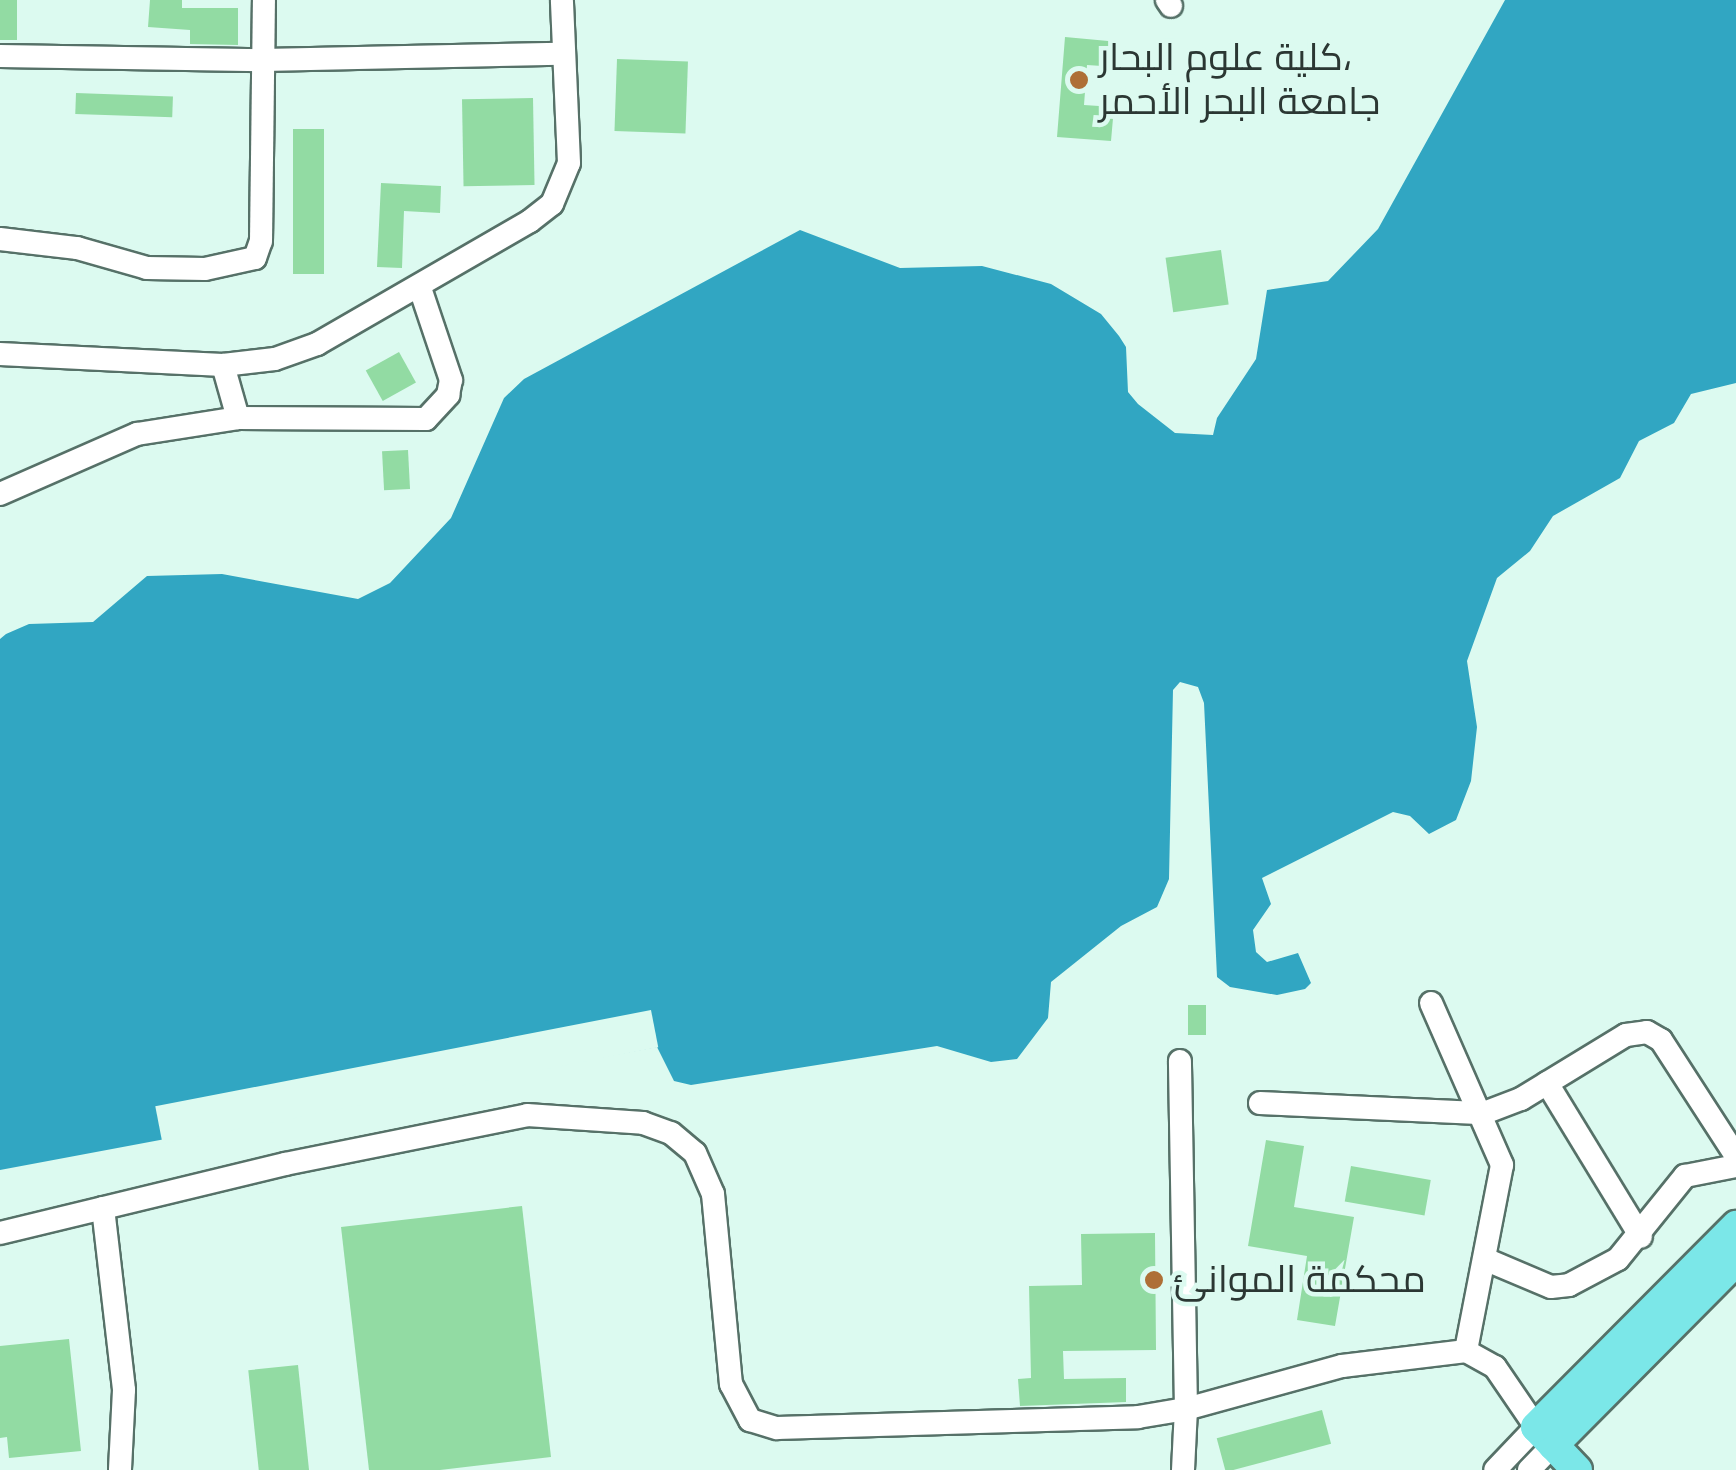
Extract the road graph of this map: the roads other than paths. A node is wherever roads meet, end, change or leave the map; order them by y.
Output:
1 (264, 0) edge
2 (562, 0) edge
3 (560, 54) junction
4 (0, 56) edge
5 (263, 60) junction
6 (0, 239) edge
7 (420, 288) junction
8 (0, 354) edge
9 (224, 365) junction
10 (238, 418) junction
11 (0, 494) edge
12 (1431, 1003) dead end
13 (1180, 1061) dead end
14 (1547, 1084) junction
15 (1260, 1103) dead end
16 (1484, 1113) junction
17 (1736, 1156) edge
18 (1736, 1166) edge
19 (102, 1208) junction
20 (1736, 1226) edge
21 (0, 1233) edge
22 (1641, 1237) junction
23 (1486, 1260) junction
24 (1736, 1260) edge
25 (1466, 1351) junction
26 (1186, 1409) junction
27 (1544, 1436) junction
28 (120, 1470) edge
29 (1183, 1470) edge
30 (1495, 1470) edge
31 (1529, 1470) edge
32 (1577, 1470) edge

1 - 5 street
2 - 3 street
3 - 5 street
3 - 7 street
4 - 5 street
5 - 6 street
7 - 9 street
7 - 10 street
8 - 9 street
9 - 10 street
10 - 11 street
12 - 16 street
13 - 26 street
14 - 16 street
14 - 17 street
14 - 22 street
15 - 16 street
16 - 23 street
18 - 22 street
19 - 21 street
19 - 26 street
19 - 28 street
20 - 27 main road
22 - 23 street
23 - 25 street
24 - 27 main road
25 - 26 street
25 - 27 street
26 - 29 street
27 - 30 street
27 - 31 street
27 - 32 main road

